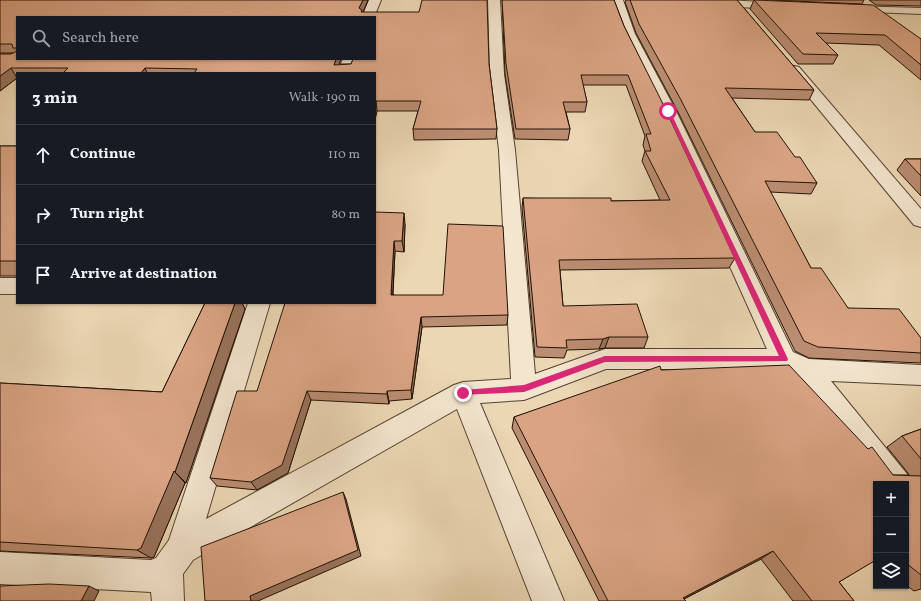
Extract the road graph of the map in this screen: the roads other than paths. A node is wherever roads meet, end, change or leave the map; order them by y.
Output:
1 (375, 0) edge
2 (494, 0) edge
3 (617, 0) edge
4 (652, 0) edge
5 (859, 0) edge
6 (738, 4) junction
7 (794, 6) edge
8 (842, 9) edge
9 (874, 10) junction
10 (921, 11) edge
11 (368, 16) edge
12 (748, 16) edge
13 (892, 23) edge
14 (784, 58) edge
15 (350, 60) edge
16 (344, 72) edge
17 (921, 221) edge
18 (0, 286) edge
19 (16, 286) edge
20 (259, 304) edge
21 (796, 364) junction
22 (921, 375) edge
23 (524, 389) junction
24 (463, 393) junction
25 (894, 481) edge
26 (175, 560) junction
27 (0, 568) edge
28 (168, 601) edge
29 (548, 601) edge

1 - 11 street
2 - 23 street
3 - 21 street
4 - 6 street
5 - 9 street
6 - 7 street
6 - 12 street
8 - 9 street
9 - 10 street
9 - 13 street
14 - 17 street
15 - 16 street
18 - 19 street
20 - 26 street
21 - 22 street
21 - 23 street
21 - 25 street
23 - 24 street
24 - 26 street
24 - 29 street
26 - 27 street
26 - 28 street

